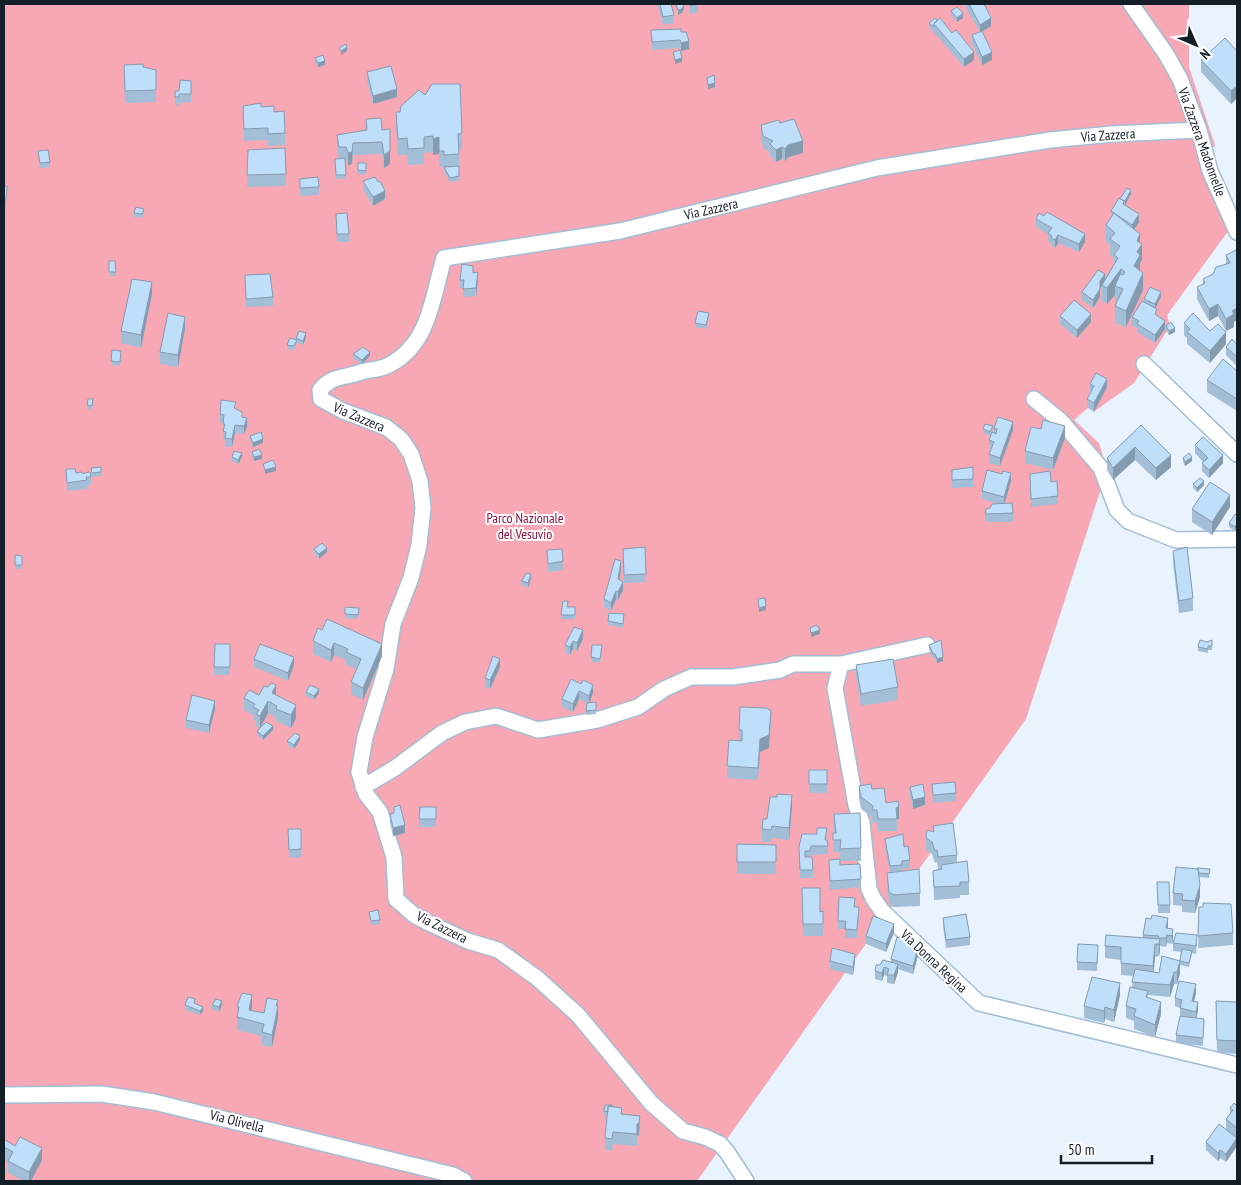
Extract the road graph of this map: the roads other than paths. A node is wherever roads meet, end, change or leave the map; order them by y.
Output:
1 (1131, 4) edge
2 (1199, 130) junction
3 (1237, 232) edge
4 (1144, 364) dead end
5 (1034, 399) dead end
6 (1237, 454) edge
7 (1237, 540) edge
8 (927, 645) edge
9 (841, 664) junction
10 (363, 787) junction
11 (1237, 1065) edge
12 (4, 1095) edge
13 (464, 1181) edge
14 (746, 1181) edge

1 - 2 street, Via Zazzera Madonnelle
2 - 3 street, Via Zazzera Madonnelle
2 - 10 street, Via Zazzera
4 - 6 street
5 - 7 street
8 - 9 street
9 - 10 street
9 - 11 street, Via Donna Regina
10 - 14 street, Via Zazzera
12 - 13 street, Via Olivella

